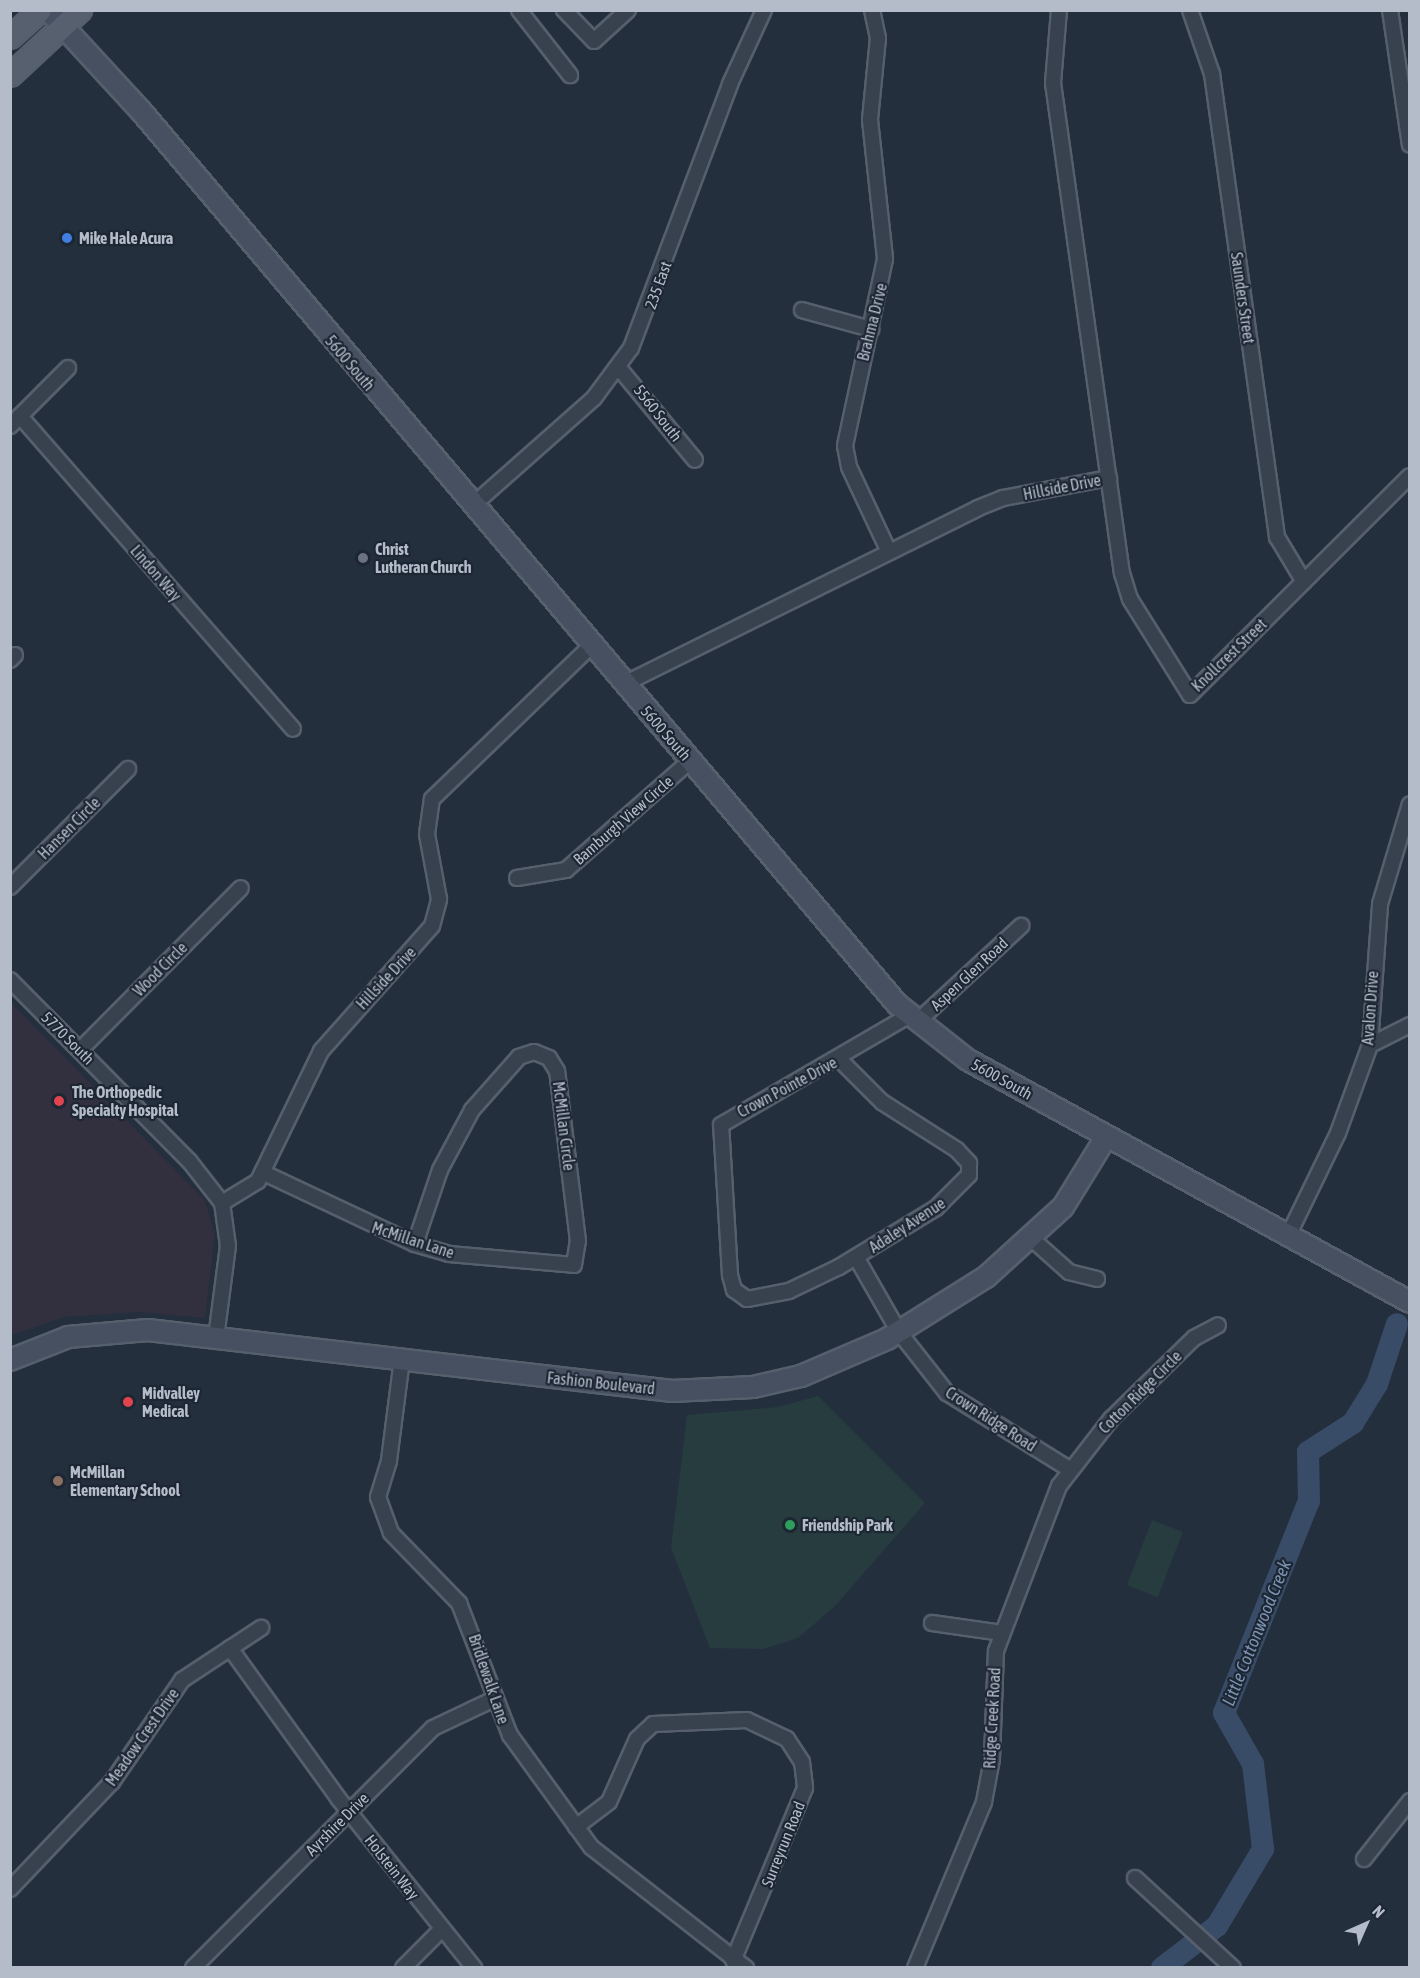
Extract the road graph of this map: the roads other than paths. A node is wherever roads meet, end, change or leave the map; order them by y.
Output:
1 (40, 10) edge
2 (48, 10) edge
3 (80, 10) edge
4 (519, 10) edge
5 (564, 10) edge
6 (628, 10) edge
7 (764, 10) edge
8 (872, 10) edge
9 (1059, 10) edge
10 (1190, 10) edge
11 (1390, 10) edge
12 (64, 25) junction
13 (10, 38) edge
14 (1404, 69) edge
15 (10, 75) edge
16 (570, 75) dead end
17 (1410, 145) edge
18 (802, 310) dead end
19 (871, 329) junction
20 (68, 368) dead end
21 (619, 368) junction
22 (15, 421) edge
23 (695, 460) dead end
24 (1410, 476) edge
25 (1109, 478) junction
26 (472, 506) junction
27 (889, 552) junction
28 (1304, 582) junction
29 (591, 646) junction
30 (624, 684) junction
31 (293, 729) dead end
32 (690, 761) junction
33 (128, 769) dead end
34 (1410, 804) edge
35 (517, 878) dead end
36 (10, 887) edge
37 (241, 888) dead end
38 (1021, 926) dead end
39 (10, 980) edge
40 (913, 1018) junction
41 (1410, 1025) edge
42 (1370, 1045) junction
43 (80, 1050) junction
44 (839, 1059) junction
45 (1106, 1137) junction
46 (264, 1173) junction
47 (222, 1203) junction
48 (1288, 1236) junction
49 (1032, 1239) junction
50 (415, 1244) junction
51 (856, 1257) junction
52 (574, 1265) joint
53 (1097, 1279) dead end
54 (739, 1296) joint
55 (1410, 1302) edge
56 (1218, 1325) dead end
57 (899, 1332) junction
58 (216, 1338) junction
59 (402, 1359) junction
60 (10, 1360) edge
61 (1069, 1468) junction
62 (932, 1623) dead end
63 (261, 1628) dead end
64 (1002, 1633) junction
65 (230, 1648) junction
66 (494, 1699) junction
67 (1410, 1801) edge
68 (349, 1812) junction
69 (576, 1827) junction
70 (1364, 1858) dead end
71 (1134, 1878) dead end
72 (10, 1889) edge
73 (441, 1930) junction
74 (740, 1964) edge
75 (193, 1968) edge
76 (403, 1968) edge
77 (474, 1968) edge
78 (915, 1968) edge
79 (1233, 1968) edge

1 - 13 main road
2 - 12 street, 5600 South
3 - 12 main road
4 - 16 street
5 - 6 street
7 - 21 street, 235 East
8 - 19 street, Brahma Drive
9 - 25 street, Hillside Drive
10 - 28 street, Saunders Street
11 - 14 street
12 - 15 main road
12 - 26 street, 5600 South
14 - 17 street
18 - 19 street
19 - 27 street, Brahma Drive
20 - 22 street
21 - 23 street, 5560 South
21 - 26 street, 235 East
22 - 31 street, Lindon Way
24 - 28 street, Knollcrest Street
25 - 27 street, Hillside Drive
25 - 28 street, Knollcrest Street
26 - 29 street, 5600 South
27 - 30 street, Hillside Drive
29 - 30 street, 5600 South
29 - 46 street, Hillside Drive
30 - 32 street, 5600 South
32 - 35 street, Bamburgh View Circle
32 - 40 street, 5600 South
33 - 36 street, Hansen Circle
34 - 42 street, Avalon Drive
37 - 43 street, Wood Circle
38 - 40 street, Aspen Glen Road
39 - 43 street, 5770 South
40 - 44 street, Crown Pointe Drive
40 - 45 street, 5600 South
41 - 42 street
42 - 48 street, Avalon Drive
43 - 47 street, 5770 South
44 - 51 street, Adaley Avenue
44 - 54 street, Crown Pointe Drive
45 - 48 street, 5600 South
45 - 49 street, Fashion Boulevard
46 - 47 street, Hillside Drive
46 - 50 street, McMillan Lane
47 - 58 street
48 - 55 street, 5600 South
49 - 53 street
49 - 57 street, Fashion Boulevard
50 - 52 street, McMillan Lane
50 - 52 street, McMillan Circle
51 - 54 street, Adaley Avenue
51 - 57 street, Crown Ridge Road
56 - 61 street, Cotton Ridge Circle
57 - 59 street, Fashion Boulevard
57 - 61 street, Crown Ridge Road
58 - 59 street, Fashion Boulevard
58 - 60 street, Fashion Boulevard
59 - 66 street, Bridlewalk Lane
61 - 64 street, Ridge Creek Road
62 - 64 street
63 - 65 street, Meadow Crest Drive
64 - 78 street, Ridge Creek Road
65 - 68 street, Holstein Way
65 - 72 street, Meadow Crest Drive
66 - 68 street, Ayrshire Drive
66 - 69 street, Bridlewalk Lane
67 - 70 street
68 - 73 street, Holstein Way
68 - 75 street, Ayrshire Drive
69 - 74 street, Bridlewalk Lane
69 - 74 street, Surreyrun Road
71 - 79 street
73 - 76 street
73 - 77 street, Holstein Way

